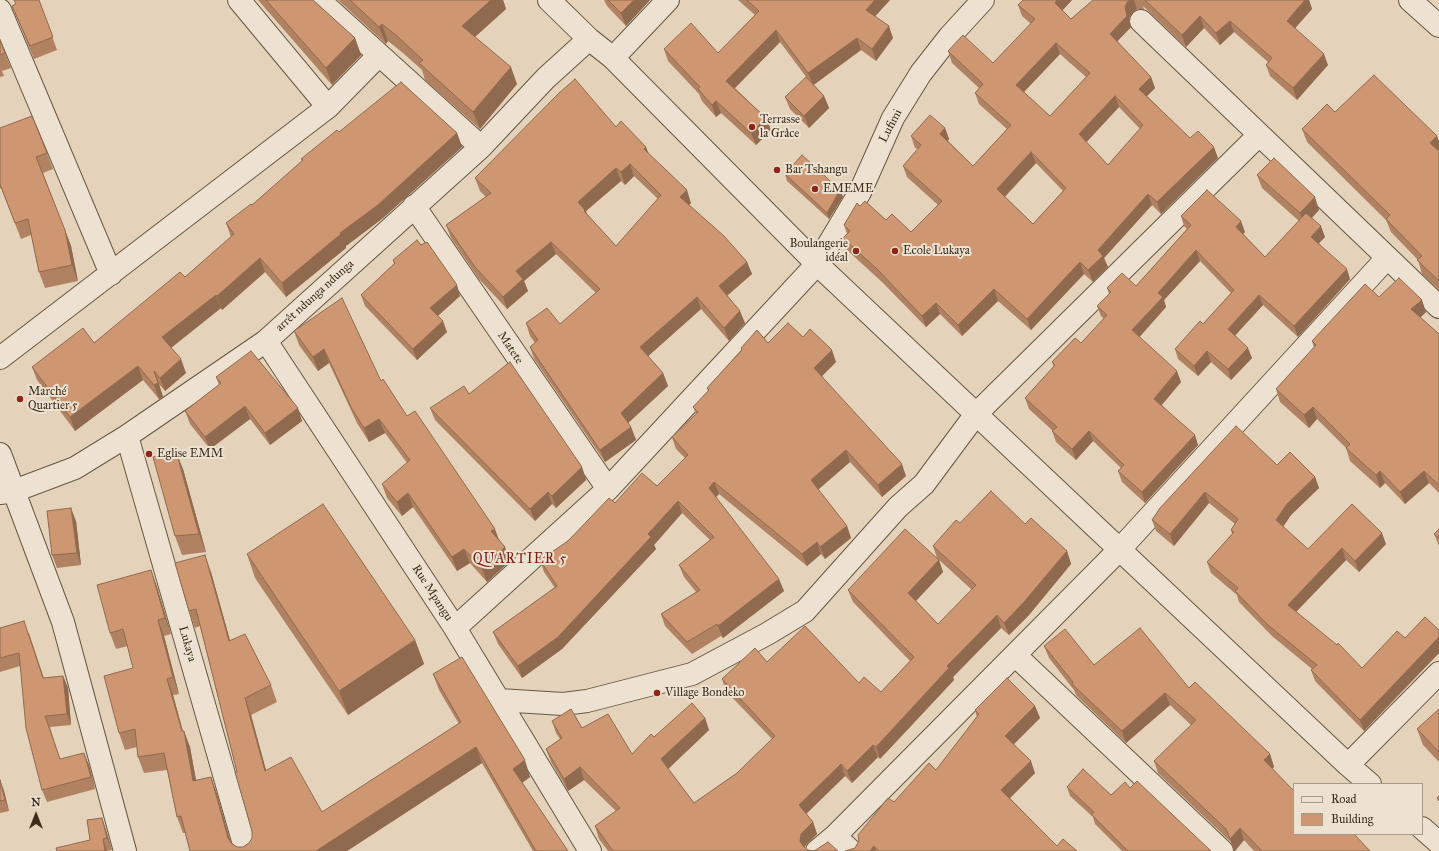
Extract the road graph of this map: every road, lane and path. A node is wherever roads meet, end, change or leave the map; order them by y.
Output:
1 (239, 0) edge
2 (319, 0) edge
3 (549, 0) edge
4 (668, 0) edge
5 (983, 0) edge
6 (1410, 0) edge
7 (0, 10) edge
8 (1436, 16) edge
9 (1141, 22) dead end
10 (589, 39) junction
11 (380, 54) junction
12 (613, 58) junction
13 (328, 107) junction
14 (1259, 135) junction
15 (481, 147) junction
16 (414, 206) junction
17 (1387, 258) junction
18 (817, 264) junction
19 (111, 274) junction
20 (1439, 308) edge
21 (266, 341) junction
22 (0, 358) edge
23 (976, 414) junction
24 (127, 436) junction
25 (0, 454) edge
26 (608, 490) junction
27 (7, 492) edge
28 (1120, 549) junction
29 (455, 628) junction
30 (1015, 655) junction
31 (1439, 673) edge
32 (499, 700) junction
33 (1348, 765) junction
34 (1369, 783) edge
35 (1423, 829) edge
36 (835, 836) junction
37 (1439, 843) edge
38 (125, 851) edge
39 (246, 851) edge
40 (590, 851) edge
41 (817, 851) edge
42 (851, 851) edge
43 (1222, 851) edge

1 - 13 street
2 - 11 street
3 - 10 street
4 - 12 street
5 - 18 street, Lufimi
6 - 8 street
7 - 19 street
9 - 14 street
10 - 12 street
10 - 15 street, arrêt ndunga ndunga
11 - 13 street
11 - 15 street
12 - 18 street
13 - 19 street
14 - 17 street
14 - 23 street
15 - 16 street, arrêt ndunga ndunga
16 - 21 street, arrêt ndunga ndunga
16 - 26 street, Matete
17 - 20 street
17 - 28 street
18 - 23 street
18 - 26 street, Lufimi
19 - 22 street
21 - 24 street, arrêt ndunga ndunga
21 - 29 street, Rue Mpangu
23 - 28 street
23 - 32 street
24 - 27 street, arrêt ndunga ndunga
24 - 39 street, Lukaya
25 - 27 street
26 - 29 street, Lufimi
27 - 38 street
28 - 30 street
28 - 33 street
29 - 32 street, Rue Mpangu
30 - 36 street
30 - 43 street
31 - 33 street
32 - 40 street, Rue Mpangu
33 - 34 street
35 - 37 street
36 - 41 street
36 - 42 street

